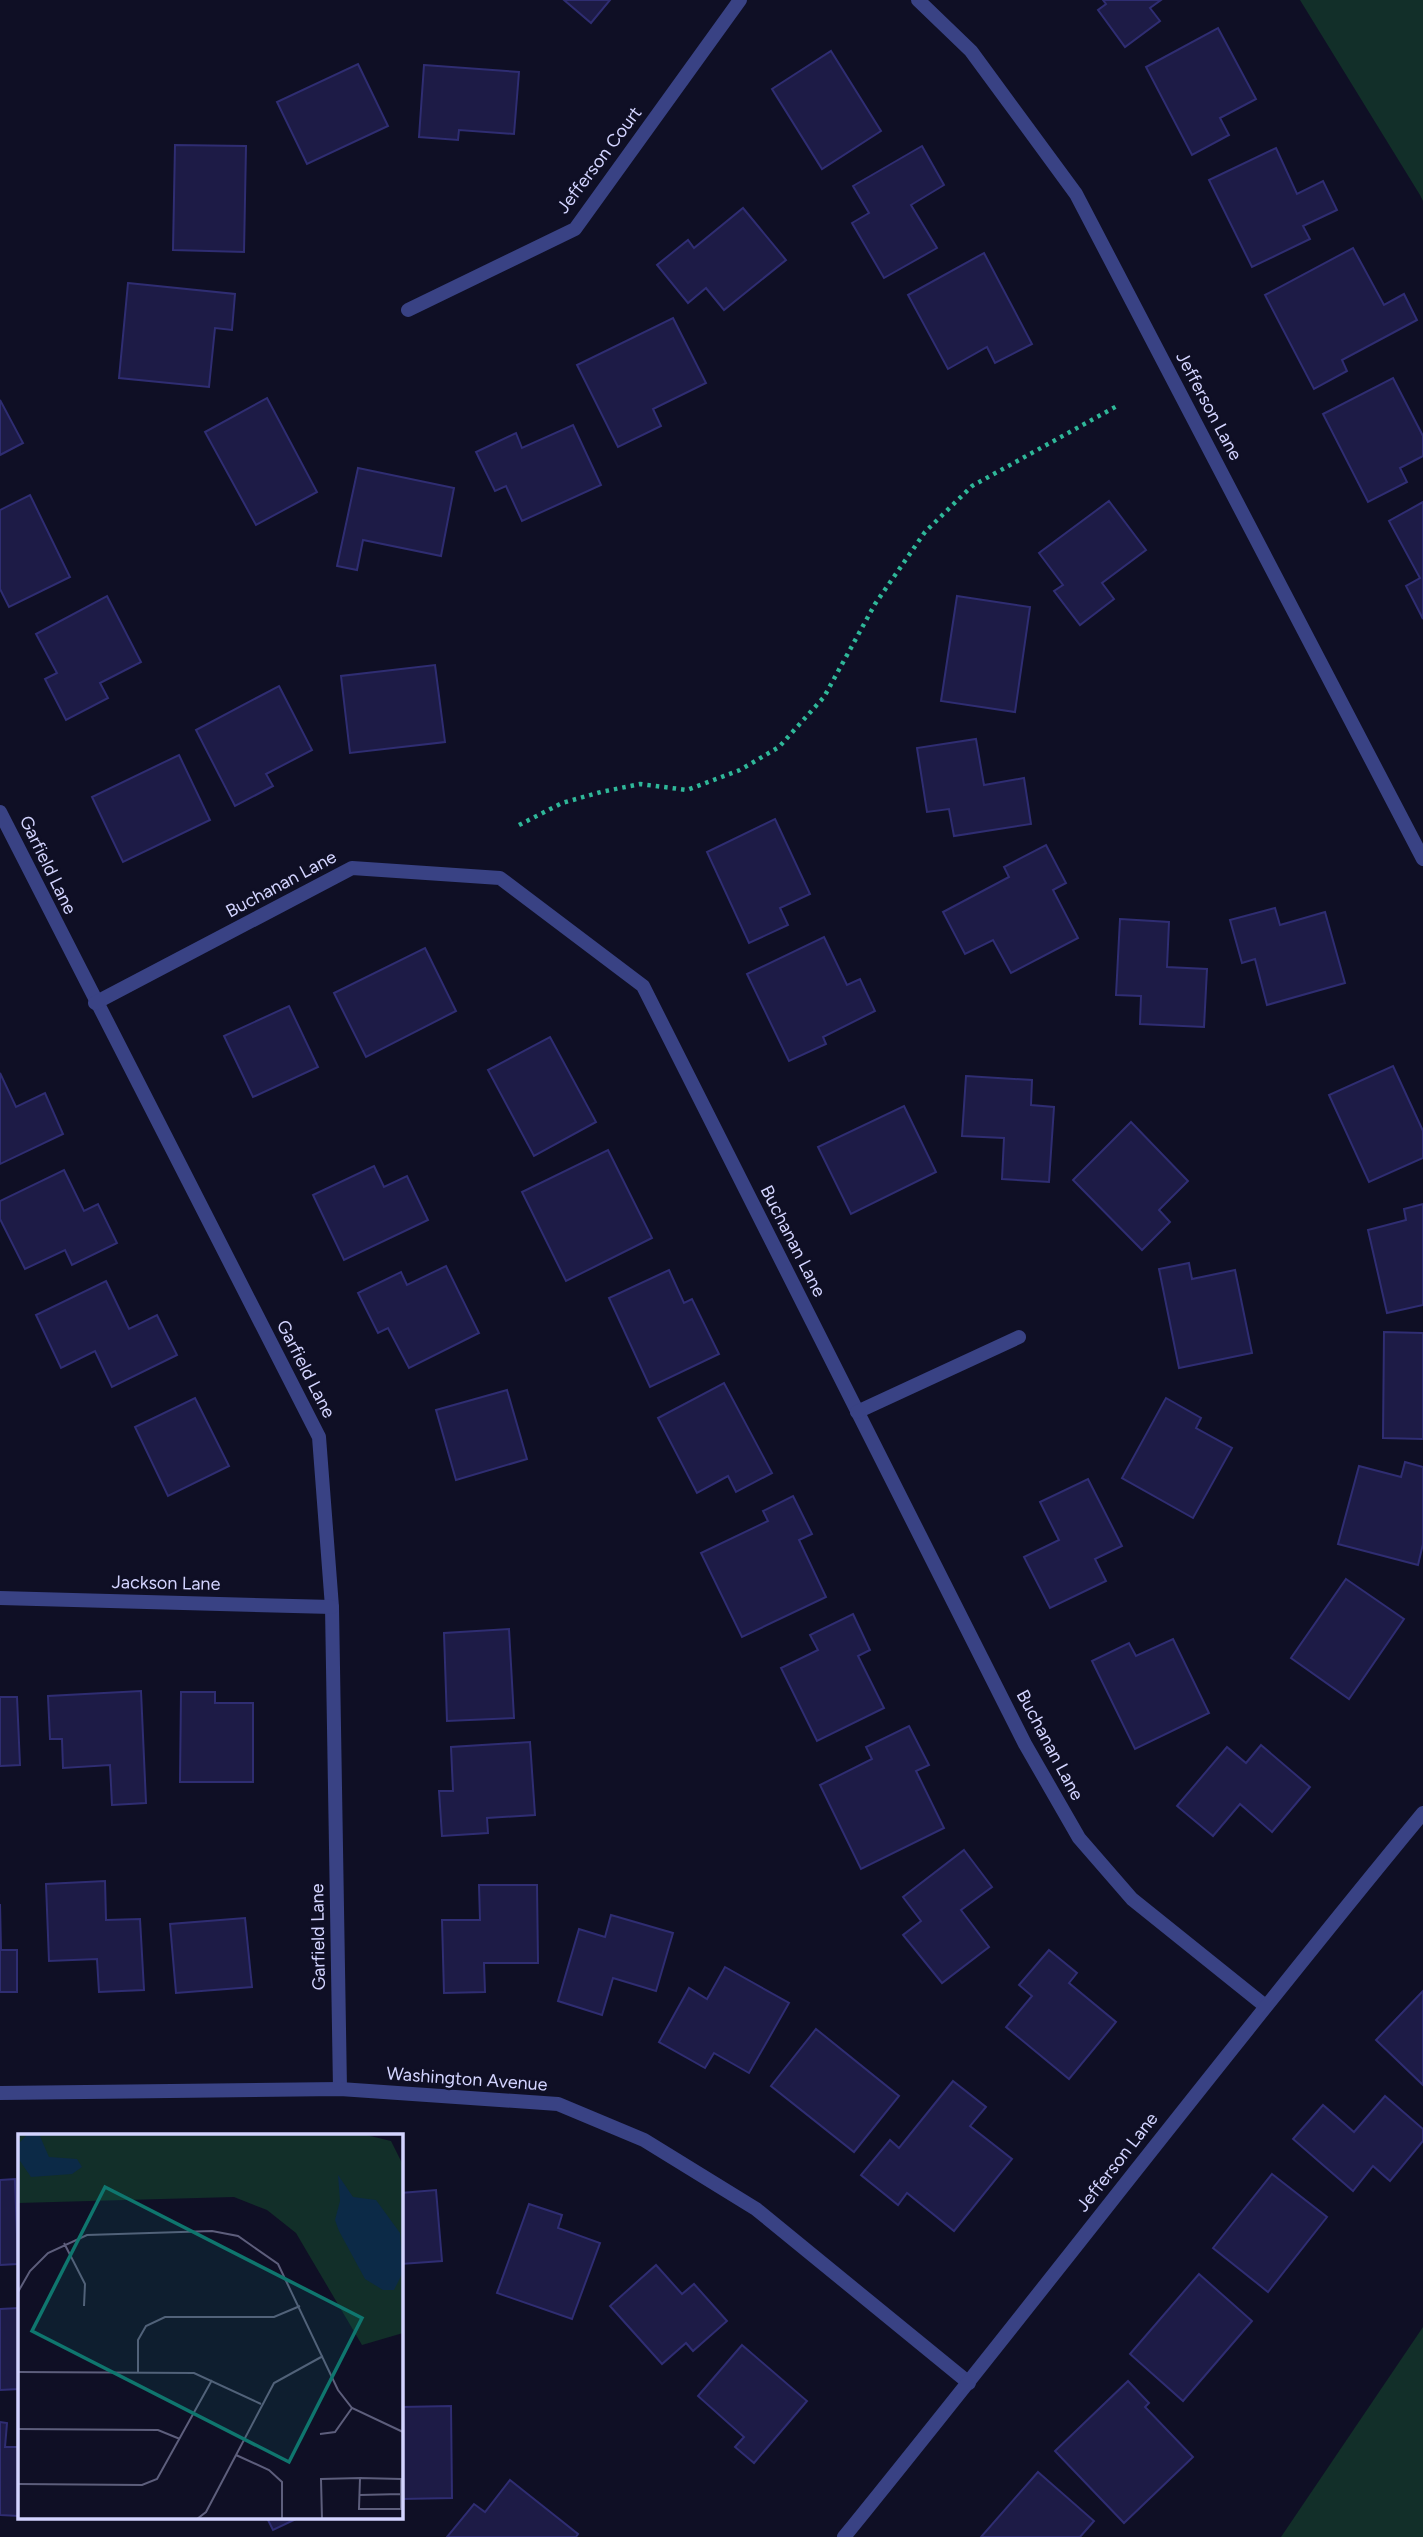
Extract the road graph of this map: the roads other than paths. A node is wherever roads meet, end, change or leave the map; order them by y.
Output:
1 (740, 0) edge
2 (918, 0) edge
3 (408, 310) dead end
4 (0, 812) edge
5 (1423, 859) edge
6 (95, 1003) junction
7 (1019, 1337) dead end
8 (857, 1412) junction
9 (0, 1598) edge
10 (331, 1606) junction
11 (1423, 1813) edge
12 (1264, 2005) junction
13 (340, 2090) junction
14 (0, 2092) edge
15 (970, 2383) junction
16 (844, 2537) edge

1 - 3 street, Jefferson Court
2 - 5 street, Jefferson Lane
4 - 6 street, Garfield Lane
6 - 8 street, Buchanan Lane
6 - 10 street, Garfield Lane
7 - 8 street
8 - 12 street, Buchanan Lane
9 - 10 street, Jackson Lane
10 - 13 street, Garfield Lane
11 - 12 street, Jefferson Lane
12 - 15 street, Jefferson Lane
13 - 14 street, Washington Avenue
13 - 15 street, Washington Avenue
15 - 16 street, Jefferson Lane

